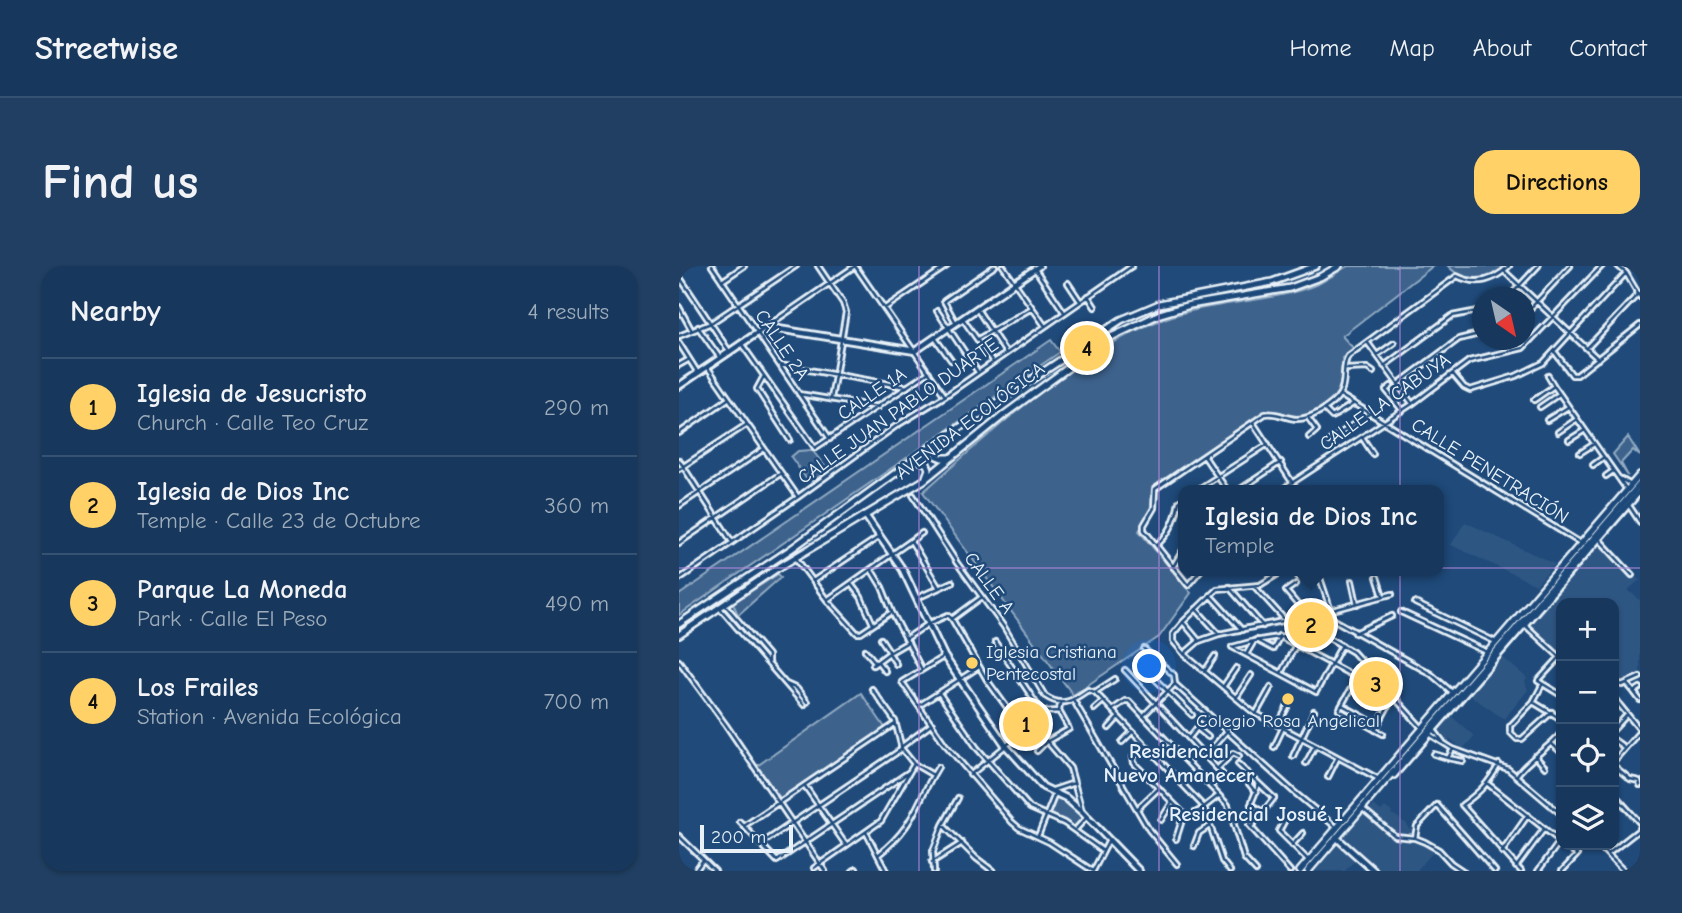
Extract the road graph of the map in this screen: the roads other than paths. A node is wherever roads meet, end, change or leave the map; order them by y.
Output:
1 (712, 266) edge
2 (744, 266) edge
3 (796, 266) edge
4 (818, 266) edge
5 (855, 266) edge
6 (947, 266) edge
7 (995, 266) edge
8 (1003, 266) edge
9 (1132, 266) edge
10 (1315, 266) edge
11 (1339, 266) edge
12 (1509, 266) edge
13 (1538, 266) edge
14 (1570, 266) edge
15 (1602, 266) edge
16 (1618, 266) edge
17 (1037, 267) edge
18 (1504, 271) junction
19 (1626, 273) junction
20 (679, 276) edge
21 (722, 281) junction
22 (830, 283) junction
23 (1015, 283) junction
24 (1068, 283) dead end
25 (1520, 285) junction
26 (1639, 295) edge
27 (1088, 296) junction
28 (1537, 301) junction
29 (1080, 302) junction
30 (738, 304) junction
31 (679, 307) edge
32 (1095, 307) dead end
33 (885, 308) junction
34 (1032, 308) junction
35 (977, 309) junction
36 (937, 311) dead end
37 (1065, 312) junction
38 (1472, 312) edge
39 (1554, 317) junction
40 (963, 319) junction
41 (711, 323) junction
42 (956, 323) junction
43 (1640, 325) edge
44 (1045, 326) junction
45 (698, 327) junction
46 (766, 327) junction
47 (949, 328) junction
48 (691, 329) junction
49 (757, 332) junction
50 (991, 332) junction
51 (1570, 332) junction
52 (679, 336) edge
53 (1472, 336) edge
54 (935, 338) junction
55 (842, 339) junction
56 (978, 340) junction
57 (741, 342) junction
58 (1368, 342) junction
59 (679, 343) edge
60 (1394, 343) dead end
61 (1587, 348) junction
62 (729, 351) junction
63 (915, 351) junction
64 (1554, 351) junction
65 (1006, 353) junction
66 (1377, 355) junction
67 (720, 358) junction
68 (689, 359) junction
69 (1598, 359) junction
70 (951, 360) dead end
71 (993, 362) junction
72 (779, 364) junction
73 (679, 365) edge
74 (1384, 366) junction
75 (707, 367) junction
76 (1345, 369) junction
77 (929, 372) junction
78 (1373, 372) dead end
79 (698, 373) junction
80 (978, 373) junction
81 (1453, 373) junction
82 (835, 374) junction
83 (764, 376) junction
84 (1548, 376) dead end
85 (1398, 384) junction
86 (679, 386) edge
87 (1391, 386) dead end
88 (1554, 386) junction
89 (907, 387) junction
90 (799, 394) junction
91 (1559, 394) junction
92 (946, 396) junction
93 (1340, 396) junction
94 (729, 398) junction
95 (831, 399) junction
96 (1534, 400) dead end
97 (1353, 404) junction
98 (1412, 404) junction
99 (878, 407) junction
100 (1540, 407) dead end
101 (1568, 407) junction
102 (1324, 409) junction
103 (1402, 410) junction
104 (1369, 414) junction
105 (1308, 417) junction
106 (1577, 419) junction
107 (1547, 420) dead end
108 (1383, 422) junction
109 (1253, 423) junction
110 (747, 424) junction
111 (1585, 430) junction
112 (1558, 432) dead end
113 (679, 433) edge
114 (1309, 437) dead end
115 (1362, 437) junction
116 (830, 439) junction
117 (790, 440) dead end
118 (941, 440) junction
119 (1569, 440) dead end
120 (1329, 441) dead end
121 (1268, 444) junction
122 (1594, 444) junction
123 (764, 449) junction
124 (1580, 453) dead end
125 (1373, 454) dead end
126 (1204, 456) junction
127 (953, 457) junction
128 (1604, 457) junction
129 (679, 460) edge
130 (910, 462) junction
131 (1281, 463) junction
132 (683, 466) junction
133 (1593, 466) dead end
134 (679, 469) edge
135 (1613, 471) junction
136 (781, 473) junction
137 (1640, 475) edge
138 (1606, 476) dead end
139 (1218, 477) junction
140 (924, 480) junction
141 (1292, 482) junction
142 (1640, 484) edge
143 (1205, 485) edge
144 (1224, 485) edge
145 (1247, 485) edge
146 (1288, 485) edge
147 (1629, 488) junction
148 (1640, 491) edge
149 (701, 492) junction
150 (913, 495) dead end
151 (798, 497) junction
152 (1628, 503) junction
153 (679, 506) edge
154 (1178, 506) edge
155 (865, 515) junction
156 (717, 518) junction
157 (1640, 522) edge
158 (922, 533) dead end
159 (879, 537) junction
160 (1598, 537) junction
161 (911, 541) junction
162 (732, 542) junction
163 (679, 543) edge
164 (1581, 544) junction
165 (1156, 545) junction
166 (891, 555) junction
167 (795, 557) junction
168 (1178, 558) edge
169 (1173, 567) junction
170 (871, 569) junction
171 (1178, 573) edge
172 (1632, 575) dead end
173 (1180, 576) edge
174 (1195, 576) edge
175 (1274, 576) edge
176 (1298, 576) dead end
177 (1377, 578) dead end
178 (679, 579) edge
179 (813, 581) junction
180 (1352, 581) dead end
181 (952, 582) dead end
182 (851, 583) junction
183 (1296, 584) dead end
184 (1255, 586) junction
185 (939, 587) junction
186 (1229, 587) junction
187 (1392, 594) dead end
188 (1210, 595) junction
189 (1383, 596) junction
190 (982, 597) junction
191 (915, 598) junction
192 (827, 600) junction
193 (1415, 603) dead end
194 (1357, 604) junction
195 (721, 606) junction
196 (1196, 609) junction
197 (1331, 611) junction
198 (892, 612) junction
199 (1402, 612) dead end
200 (1322, 613) junction
201 (1307, 616) junction
202 (1392, 616) dead end
203 (952, 619) junction
204 (1286, 621) junction
205 (1183, 622) junction
206 (679, 624) edge
207 (873, 624) junction
208 (928, 624) junction
209 (1524, 624) junction
210 (1263, 626) junction
211 (1241, 630) junction
212 (1355, 633) junction
213 (1219, 634) junction
214 (1302, 634) junction
215 (679, 635) edge
216 (1279, 637) junction
217 (881, 639) dead end
218 (907, 640) junction
219 (1199, 641) junction
220 (1255, 641) junction
221 (995, 642) dead end
222 (1496, 642) junction
223 (1296, 645) junction
224 (1342, 645) junction
225 (1144, 649) dead end
226 (1273, 649) junction
227 (865, 650) dead end
228 (889, 652) junction
229 (1487, 652) junction
230 (1556, 653) edge
231 (1184, 654) junction
232 (1246, 654) junction
233 (1271, 655) dead end
234 (944, 656) junction
235 (1216, 656) dead end
236 (679, 661) edge
237 (1557, 661) edge
238 (876, 663) junction
239 (896, 664) dead end
240 (1332, 665) junction
241 (1365, 665) junction
242 (979, 667) junction
243 (921, 668) junction
244 (1236, 668) dead end
245 (1369, 669) junction
246 (1125, 670) dead end
247 (885, 671) dead end
248 (1205, 671) junction
249 (1281, 673) junction
250 (1251, 675) dead end
251 (1358, 675) junction
252 (1153, 677) dead end
253 (1640, 677) edge
254 (1115, 679) dead end
255 (959, 681) junction
256 (1175, 684) junction
257 (1619, 684) edge
258 (1542, 685) junction
259 (1628, 685) dead end
260 (1223, 687) junction
261 (1271, 687) dead end
262 (1640, 688) edge
263 (872, 689) dead end
264 (1168, 691) junction
265 (1095, 692) junction
266 (1556, 692) edge
267 (1634, 692) junction
268 (939, 693) junction
269 (1453, 693) junction
270 (1392, 696) junction
271 (1236, 698) junction
272 (1292, 698) dead end
273 (1640, 700) edge
274 (1074, 701) junction
275 (1103, 701) junction
276 (1533, 702) junction
277 (1156, 703) junction
278 (805, 704) dead end
279 (1060, 704) junction
280 (920, 705) junction
281 (1342, 705) junction
282 (1619, 705) edge
283 (1094, 709) dead end
284 (1112, 710) junction
285 (1059, 711) junction
286 (1314, 711) dead end
287 (1552, 712) junction
288 (1256, 714) junction
289 (1192, 715) dead end
290 (1556, 715) edge
291 (1627, 715) junction
292 (1143, 716) junction
293 (1118, 718) junction
294 (895, 724) junction
295 (932, 724) junction
296 (1619, 724) edge
297 (1278, 725) junction
298 (1378, 725) junction
299 (1109, 727) dead end
300 (1283, 728) junction
301 (1428, 729) junction
302 (1024, 730) junction
303 (1228, 730) junction
304 (1375, 730) junction
305 (1640, 731) edge
306 (1132, 732) junction
307 (1383, 734) dead end
308 (1208, 737) dead end
309 (1189, 738) junction
310 (1301, 738) junction
311 (1556, 739) edge
312 (1122, 741) dead end
313 (1047, 742) junction
314 (1552, 744) junction
315 (1619, 744) edge
316 (1006, 746) junction
317 (1145, 746) junction
318 (1315, 746) junction
319 (1274, 747) dead end
320 (901, 748) junction
321 (1556, 748) edge
322 (1625, 748) junction
323 (1453, 749) junction
324 (1037, 751) dead end
325 (1434, 754) dead end
326 (1206, 755) junction
327 (1239, 756) dead end
328 (1293, 756) dead end
329 (1535, 756) junction
330 (1619, 756) edge
331 (1338, 758) junction
332 (1448, 758) junction
333 (988, 761) junction
334 (1463, 761) dead end
335 (1306, 763) dead end
336 (914, 764) junction
337 (1238, 764) dead end
338 (1499, 764) junction
339 (938, 767) dead end
340 (1545, 767) dead end
341 (1218, 768) junction
342 (1619, 768) edge
343 (909, 772) junction
344 (1247, 772) junction
345 (933, 775) junction
346 (1517, 775) junction
347 (970, 776) junction
348 (1328, 777) dead end
349 (1380, 779) junction
350 (1640, 782) edge
351 (1075, 783) junction
352 (1259, 784) junction
353 (1488, 784) junction
354 (805, 786) junction
355 (1210, 786) junction
356 (1159, 788) junction
357 (1255, 791) junction
358 (1053, 792) junction
359 (1219, 795) junction
360 (958, 797) dead end
361 (1619, 800) edge
362 (1172, 802) junction
363 (778, 803) junction
364 (1251, 804) junction
365 (819, 806) junction
366 (1204, 808) junction
367 (1137, 809) junction
368 (1363, 809) junction
369 (1556, 810) edge
370 (1262, 812) junction
371 (1085, 814) junction
372 (1047, 816) junction
373 (1186, 816) junction
374 (1528, 816) junction
375 (1287, 817) dead end
376 (1161, 820) dead end
377 (740, 822) dead end
378 (1640, 823) edge
379 (792, 824) junction
380 (833, 825) junction
381 (943, 825) junction
382 (744, 826) junction
383 (1210, 827) junction
384 (1251, 827) junction
385 (1544, 829) junction
386 (1640, 829) edge
387 (1075, 830) junction
388 (866, 832) junction
389 (1303, 833) dead end
390 (1336, 834) junction
391 (679, 836) edge
392 (1038, 836) junction
393 (1415, 838) junction
394 (1556, 838) edge
395 (1176, 839) dead end
396 (1109, 840) junction
397 (806, 842) junction
398 (962, 843) junction
399 (761, 844) junction
400 (846, 845) junction
401 (1292, 845) junction
402 (1194, 846) dead end
403 (1103, 850) junction
404 (1556, 850) edge
405 (1571, 850) edge
406 (1604, 850) edge
407 (1502, 852) junction
408 (1608, 854) junction
409 (878, 855) junction
410 (703, 860) junction
411 (1309, 861) junction
412 (932, 862) junction
413 (820, 863) junction
414 (1177, 863) dead end
415 (679, 867) edge
416 (1516, 867) junction
417 (814, 868) dead end
418 (684, 871) edge
419 (695, 871) edge
420 (715, 871) edge
421 (825, 871) edge
422 (886, 871) edge
423 (934, 871) edge
424 (993, 871) edge
425 (1093, 871) edge
426 (1139, 871) edge
427 (1230, 871) edge
428 (1256, 871) edge
429 (1290, 871) edge
430 (1300, 871) edge
431 (1310, 871) edge
432 (1374, 871) edge
433 (1463, 871) edge
434 (1495, 871) edge
435 (1521, 871) edge
436 (1538, 871) edge
437 (1562, 871) edge
438 (1624, 871) edge

1 - 21 street, CALLE 2A
2 - 21 street
3 - 30 street
4 - 22 street
5 - 22 street
5 - 33 street
6 - 33 street
7 - 42 street
8 - 23 street
9 - 27 street, CALLE JUAN PABLO DUARTE
10 - 118 main road
11 - 127 main road, AVENIDA ECOLÓGICA
12 - 18 street
13 - 25 street
14 - 28 street
15 - 39 street, CALLE LA CABUYA
16 - 19 street
17 - 23 street
17 - 37 street
18 - 25 street
18 - 58 street
19 - 26 street
19 - 51 street
20 - 41 street
21 - 30 street, CALLE 2A
22 - 46 street
22 - 55 street
23 - 34 street
23 - 35 street
24 - 29 street
25 - 28 street
26 - 61 street
27 - 29 street, CALLE JUAN PABLO DUARTE
27 - 32 street
28 - 39 street
29 - 37 street, CALLE JUAN PABLO DUARTE
30 - 41 street
30 - 49 street, CALLE 2A
31 - 48 street
33 - 63 street
34 - 44 street
34 - 50 street
35 - 40 street
35 - 50 street
36 - 47 street
37 - 44 street, CALLE JUAN PABLO DUARTE
38 - 74 street
39 - 51 street
39 - 81 street, CALLE LA CABUYA
40 - 42 street
40 - 56 street
41 - 45 street
41 - 62 street
42 - 47 street
43 - 69 street
44 - 65 street, CALLE JUAN PABLO DUARTE
45 - 48 street
45 - 67 street
46 - 49 street
46 - 55 street
47 - 54 street
47 - 80 street
48 - 52 street
49 - 57 street
49 - 72 street, CALLE 2A
50 - 56 street
50 - 65 street
51 - 61 street
51 - 64 street
53 - 85 street
54 - 63 street
54 - 70 street
55 - 63 street
55 - 82 street
56 - 71 street
57 - 62 street
57 - 83 street
58 - 66 street
58 - 76 street
59 - 68 street
60 - 66 street
61 - 69 street
62 - 67 street
63 - 77 street
64 - 69 street
64 - 81 street
65 - 71 street, CALLE JUAN PABLO DUARTE
66 - 74 street
67 - 75 street
68 - 73 street
68 - 79 street
71 - 80 street, CALLE JUAN PABLO DUARTE
72 - 82 street
72 - 90 street, CALLE 2A
74 - 85 street
75 - 79 street
75 - 94 street
76 - 78 street
76 - 93 street
77 - 89 street, CALLE 1A
77 - 92 street
79 - 86 street
80 - 92 street, CALLE JUAN PABLO DUARTE
81 - 98 street, CALLE LA CABUYA
82 - 89 street
82 - 95 street
83 - 116 street
83 - 117 street
84 - 88 street
85 - 98 street
87 - 103 street
88 - 91 street
88 - 96 street
89 - 99 street, CALLE 1A
90 - 95 street
90 - 116 street, CALLE 2A
91 - 100 street
91 - 101 street
92 - 151 street, CALLE JUAN PABLO DUARTE
93 - 97 street, CALLE PENETRACIÓN
93 - 102 street
94 - 110 street
94 - 113 street
95 - 99 street
97 - 102 street
97 - 104 street, CALLE PENETRACIÓN
98 - 103 street, CALLE LA CABUYA
99 - 116 street, CALLE 1A
101 - 106 street
101 - 107 street
102 - 105 street
103 - 108 street, CALLE LA CABUYA
104 - 108 street, CALLE PENETRACIÓN
104 - 120 street
105 - 109 street
105 - 114 street
106 - 111 street
106 - 112 street
108 - 115 street, CALLE LA CABUYA
108 - 164 street, CALLE PENETRACIÓN
109 - 121 street
109 - 126 street
110 - 123 street
110 - 132 street
111 - 119 street
111 - 122 street
115 - 125 street
115 - 141 street, CALLE LA CABUYA
118 - 127 main road
118 - 130 main road
121 - 131 street
121 - 139 street
122 - 124 street
122 - 128 street
123 - 136 street
123 - 149 street
126 - 139 street
126 - 165 street
127 - 140 main road, AVENIDA ECOLÓGICA
128 - 133 street
128 - 135 street
129 - 132 street
130 - 140 main road
130 - 206 main road
131 - 141 street
131 - 145 street
132 - 134 street
132 - 149 street
135 - 138 street
135 - 147 street
136 - 151 street
136 - 156 street
137 - 147 main road
139 - 143 street
139 - 144 street
140 - 155 main road, AVENIDA ECOLÓGICA
141 - 146 street, CALLE LA CABUYA
142 - 152 main road
147 - 164 main road
148 - 152 street
149 - 153 street
149 - 156 street
150 - 190 street, CALLE A
151 - 162 street, CALLE JUAN PABLO DUARTE
152 - 157 street
152 - 160 main road
154 - 165 street
155 - 159 street
155 - 167 main road, AVENIDA ECOLÓGICA
156 - 162 street
156 - 163 street
158 - 161 street
159 - 166 street
159 - 179 street
160 - 172 street
160 - 209 street
160 - 301 main road
161 - 166 street
161 - 185 street
162 - 178 street, CALLE JUAN PABLO DUARTE
164 - 222 main road
165 - 169 street
166 - 170 street
166 - 191 street
167 - 179 street
167 - 195 main road, AVENIDA ECOLÓGICA
168 - 169 street
169 - 171 street
170 - 182 street
170 - 198 street
173 - 174 street
175 - 184 street
176 - 197 street
177 - 189 street
179 - 192 street
180 - 194 street
181 - 185 street
182 - 192 street
182 - 207 street
183 - 201 street
184 - 186 street
184 - 204 street
185 - 191 street
186 - 188 street
186 - 210 street
187 - 189 street
188 - 196 street
188 - 211 street
189 - 194 street
190 - 203 street
190 - 279 street, CALLE A
191 - 208 street
192 - 207 street
193 - 222 street
194 - 197 street
195 - 215 main road, AVENIDA ECOLÓGICA
195 - 278 street
196 - 205 street
196 - 213 street
197 - 200 street
198 - 207 street
198 - 218 street
199 - 229 street
200 - 201 street
200 - 212 street
201 - 204 street
202 - 212 street
203 - 208 street
203 - 242 street
204 - 210 street
205 - 219 street
205 - 231 street
208 - 218 street
208 - 234 street
209 - 230 street
209 - 301 street
210 - 211 street
211 - 213 street
212 - 269 street
213 - 219 street
214 - 216 street
214 - 223 street
214 - 224 street
216 - 220 street
216 - 223 street
216 - 226 street
217 - 228 street
218 - 228 street
218 - 243 street
219 - 231 street
220 - 226 street
220 - 232 street
220 - 232 street
221 - 285 street
222 - 229 main road
223 - 240 street
223 - 249 street
224 - 240 street
224 - 241 street
225 - 256 street
226 - 233 street
227 - 238 street
228 - 238 street
228 - 239 street
229 - 269 main road
231 - 248 street
232 - 249 street
234 - 243 street
234 - 255 street
235 - 248 street
236 - 363 street
237 - 258 street
238 - 247 street
240 - 249 street
240 - 251 street
241 - 245 street
241 - 251 street
242 - 255 street
242 - 302 street
243 - 280 street
244 - 260 street
245 - 251 street
245 - 270 street
246 - 277 street
248 - 260 street
250 - 271 street
251 - 270 street
251 - 281 street
252 - 264 street
253 - 257 street
254 - 265 street
255 - 268 street
255 - 316 street
256 - 264 street
256 - 303 street
258 - 266 street
258 - 276 street
259 - 267 street
260 - 271 street
261 - 288 street
262 - 267 street
263 - 294 street
264 - 277 street
264 - 289 street
265 - 274 street
265 - 275 street
267 - 273 street
268 - 280 street
268 - 333 street
269 - 301 main road
270 - 298 street
270 - 301 street
271 - 288 street
272 - 297 street
274 - 279 street
274 - 367 street
275 - 283 street
275 - 284 street
276 - 287 street
276 - 287 street
277 - 292 street
277 - 309 street
279 - 285 street
280 - 295 street
281 - 298 street
281 - 304 street
282 - 291 street
284 - 292 street
284 - 293 street
285 - 313 street
286 - 310 street
287 - 290 street
288 - 297 street
291 - 296 street
291 - 305 street
292 - 355 street
293 - 299 street
293 - 306 street
294 - 320 street
294 - 354 street
295 - 320 street
295 - 347 street
297 - 300 street
298 - 304 street
300 - 310 street
300 - 319 street
301 - 323 street
301 - 349 main road
301 - 368 street
301 - 390 main road
302 - 313 street
302 - 316 street
303 - 326 street
303 - 390 street
304 - 307 street
305 - 322 street
306 - 312 street
306 - 317 street
308 - 309 street
309 - 326 street
310 - 318 street
310 - 328 street
311 - 314 street
313 - 324 street
313 - 351 street
314 - 321 street
314 - 329 street
315 - 322 street
316 - 333 street
316 - 358 street
317 - 356 street
317 - 366 street
318 - 331 street
318 - 335 street
320 - 336 street
320 - 365 street
322 - 330 street
323 - 332 street
323 - 338 street
325 - 332 street
326 - 341 street
327 - 341 street
329 - 340 street
329 - 346 street
331 - 348 street
331 - 349 street
332 - 334 street
333 - 347 street
333 - 372 street
336 - 343 street
336 - 345 street
337 - 344 street
338 - 346 street
338 - 353 street
339 - 345 street
341 - 355 street
342 - 350 street
343 - 380 street
343 - 388 street
344 - 352 street
344 - 357 street
345 - 409 street
346 - 369 street
347 - 392 street
349 - 390 main road
351 - 358 street
351 - 371 street
352 - 357 street
352 - 370 street
353 - 374 street
353 - 407 street
354 - 363 street
354 - 365 street
355 - 359 street
356 - 362 street
356 - 367 street
357 - 364 street
358 - 371 street
358 - 372 street
359 - 366 street
359 - 428 street
360 - 381 street
361 - 378 street
362 - 373 street
362 - 376 street
363 - 379 street
363 - 382 street
364 - 370 street
364 - 384 street
365 - 379 street
365 - 380 street
366 - 373 street
366 - 383 street
367 - 414 street
368 - 390 street
368 - 393 street
370 - 384 street
371 - 387 street
371 - 396 street
372 - 387 street
372 - 392 street
373 - 395 street
374 - 385 street
374 - 407 street
375 - 401 street
377 - 382 street
379 - 397 street
379 - 399 street
380 - 397 street
380 - 400 street
381 - 398 street
381 - 412 street
382 - 399 street
383 - 402 street
383 - 427 street
384 - 429 street
385 - 394 street
385 - 416 street
386 - 408 street
387 - 403 street
388 - 400 street
388 - 409 street
389 - 401 street
390 - 411 main road
390 - 431 main road
390 - 432 street
391 - 410 street
392 - 425 street
393 - 433 street
393 - 434 street
396 - 403 street
396 - 426 street
397 - 399 street
397 - 413 street
398 - 412 street
398 - 424 street
400 - 413 street
401 - 411 street
403 - 425 street
404 - 436 street
405 - 437 street
406 - 408 street
407 - 416 street
408 - 438 street
409 - 422 street
410 - 419 street
410 - 420 street
411 - 430 main road
412 - 423 street
413 - 417 street
413 - 421 street
415 - 418 street
416 - 435 street

